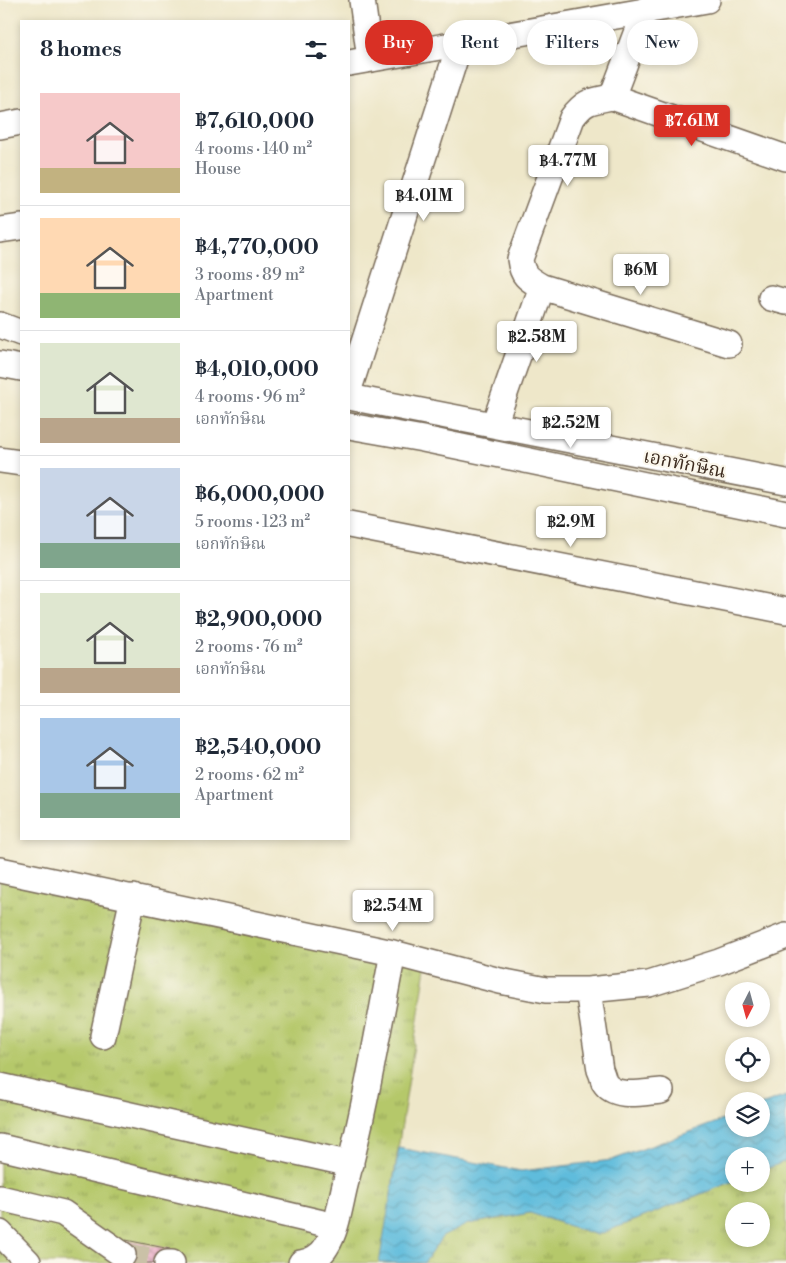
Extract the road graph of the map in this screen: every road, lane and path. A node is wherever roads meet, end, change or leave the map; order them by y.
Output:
1 (362, 0) edge
2 (707, 0) edge
3 (644, 10) junction
4 (517, 33) edge
5 (443, 46) edge
6 (359, 61) edge
7 (453, 65) edge
8 (612, 97) junction
9 (20, 122) edge
10 (0, 126) edge
11 (786, 158) edge
12 (20, 227) edge
13 (0, 230) edge
14 (542, 287) junction
15 (0, 325) edge
16 (20, 333) edge
17 (729, 344) dead end
18 (0, 364) edge
19 (20, 368) edge
20 (350, 386) edge
21 (350, 397) edge
22 (494, 425) junction
23 (350, 426) edge
24 (0, 460) edge
25 (20, 463) edge
26 (786, 482) edge
27 (786, 514) edge
28 (350, 524) edge
29 (786, 611) edge
30 (0, 870) edge
31 (132, 897) junction
32 (786, 936) edge
33 (393, 953) junction
34 (588, 990) junction
35 (103, 1036) dead end
36 (0, 1086) edge
37 (661, 1091) dead end
38 (0, 1147) edge
39 (351, 1164) junction
40 (0, 1198) edge
41 (335, 1226) junction
42 (0, 1233) edge
43 (122, 1255) tunnel mouth
44 (28, 1262) edge
45 (166, 1263) edge
46 (172, 1263) edge
47 (301, 1263) edge

1 - 6 street
2 - 3 street
3 - 4 street
3 - 8 street
5 - 6 street
7 - 20 street
8 - 11 street
8 - 14 street
9 - 10 street
12 - 13 street
14 - 17 street
14 - 22 street
15 - 16 street
18 - 19 street
21 - 22 street, เอกทักษิณ
22 - 26 street, เอกทักษิณ
23 - 27 street
24 - 25 street
28 - 29 street
30 - 31 street
31 - 33 street
31 - 35 street
32 - 34 street
33 - 34 street
33 - 39 street
34 - 37 street
36 - 39 street
38 - 41 street
39 - 41 street
40 - 43 street
41 - 47 street
42 - 44 street
45 - 46 street

